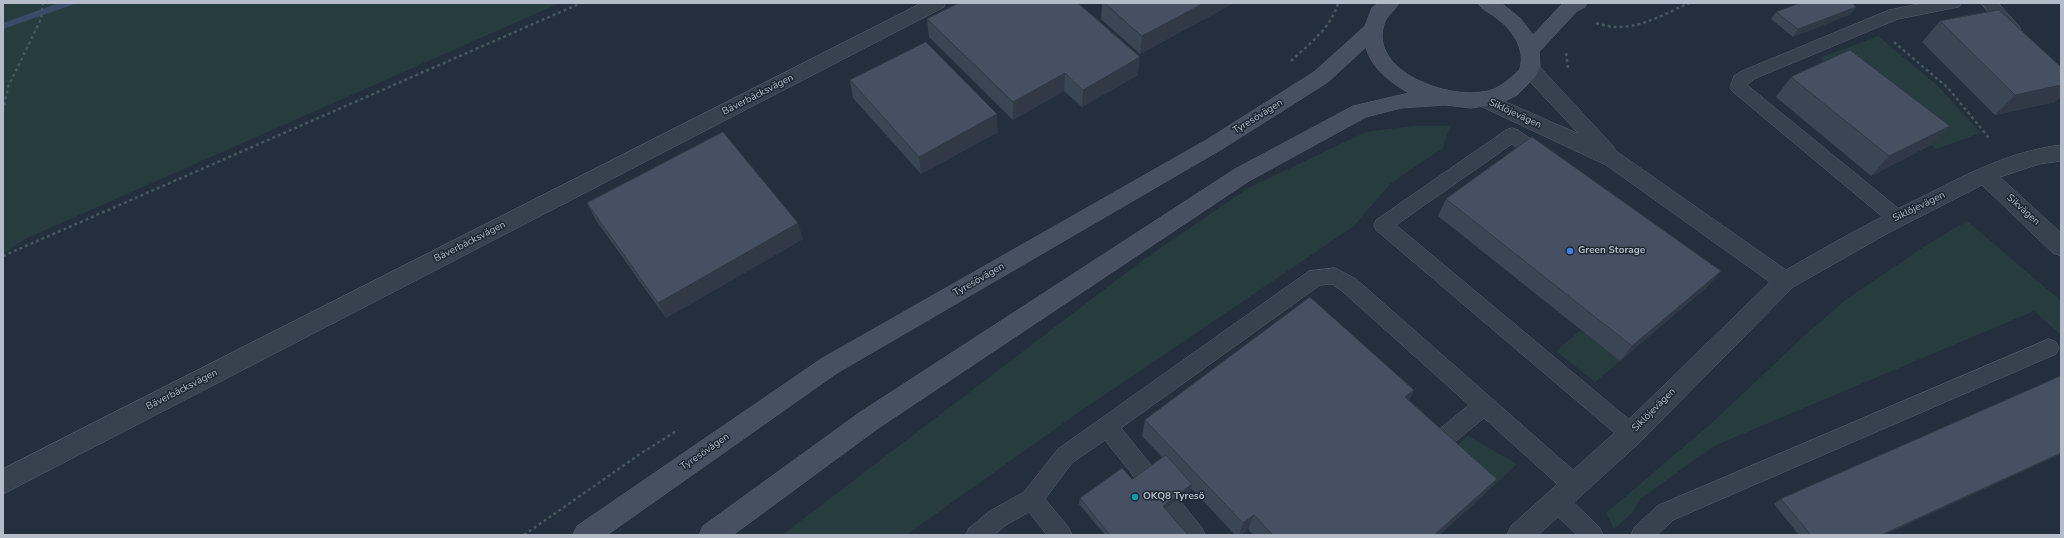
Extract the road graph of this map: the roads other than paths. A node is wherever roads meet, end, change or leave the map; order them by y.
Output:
1 (937, 3) edge
2 (1487, 3) edge
3 (1578, 3) edge
4 (1953, 3) edge
5 (1989, 3) edge
6 (1379, 12) edge
7 (2025, 43) edge
8 (1530, 60) junction
9 (1444, 98) junction
10 (1483, 99) junction
11 (2061, 153) edge
12 (1613, 159) junction
13 (1556, 166) edge
14 (1984, 175) junction
15 (1897, 218) junction
16 (2061, 247) edge
17 (1785, 281) junction
18 (2049, 348) dead end
19 (1485, 404) junction
20 (1107, 426) junction
21 (1630, 434) junction
22 (1433, 447) edge
23 (3, 482) edge
24 (1573, 484) junction
25 (1032, 500) junction
26 (1556, 501) junction
27 (586, 535) edge
28 (712, 535) edge
29 (977, 535) edge
30 (1062, 535) edge
31 (1194, 535) edge
32 (1520, 535) edge
33 (1592, 535) edge
34 (1642, 535) edge

1 - 23 street, Bäverbäcksvägen
2 - 8 main road
3 - 8 main road, Tyresövägen
4 - 15 lane
5 - 7 lane
6 - 9 main road, Tyresövägen
6 - 27 main road, Tyresövägen
8 - 10 main road, Tyresövägen
8 - 12 street, Siklöjevägen
9 - 10 main road, Tyresövägen
9 - 28 main road, Tyresövägen
10 - 12 street, Siklöjevägen
11 - 14 street, Siklöjevägen
12 - 17 street, Siklöjevägen
13 - 21 lane
14 - 15 street, Siklöjevägen
14 - 16 street, Sikvägen
15 - 17 street, Siklöjevägen
17 - 21 street, Siklöjevägen
18 - 34 lane
19 - 20 lane
19 - 22 lane
19 - 24 lane
20 - 25 lane
20 - 31 lane
21 - 24 street, Siklöjevägen
24 - 26 street, Siklöjevägen
25 - 29 lane
25 - 30 lane
26 - 32 street, Siklöjevägen
26 - 33 lane

